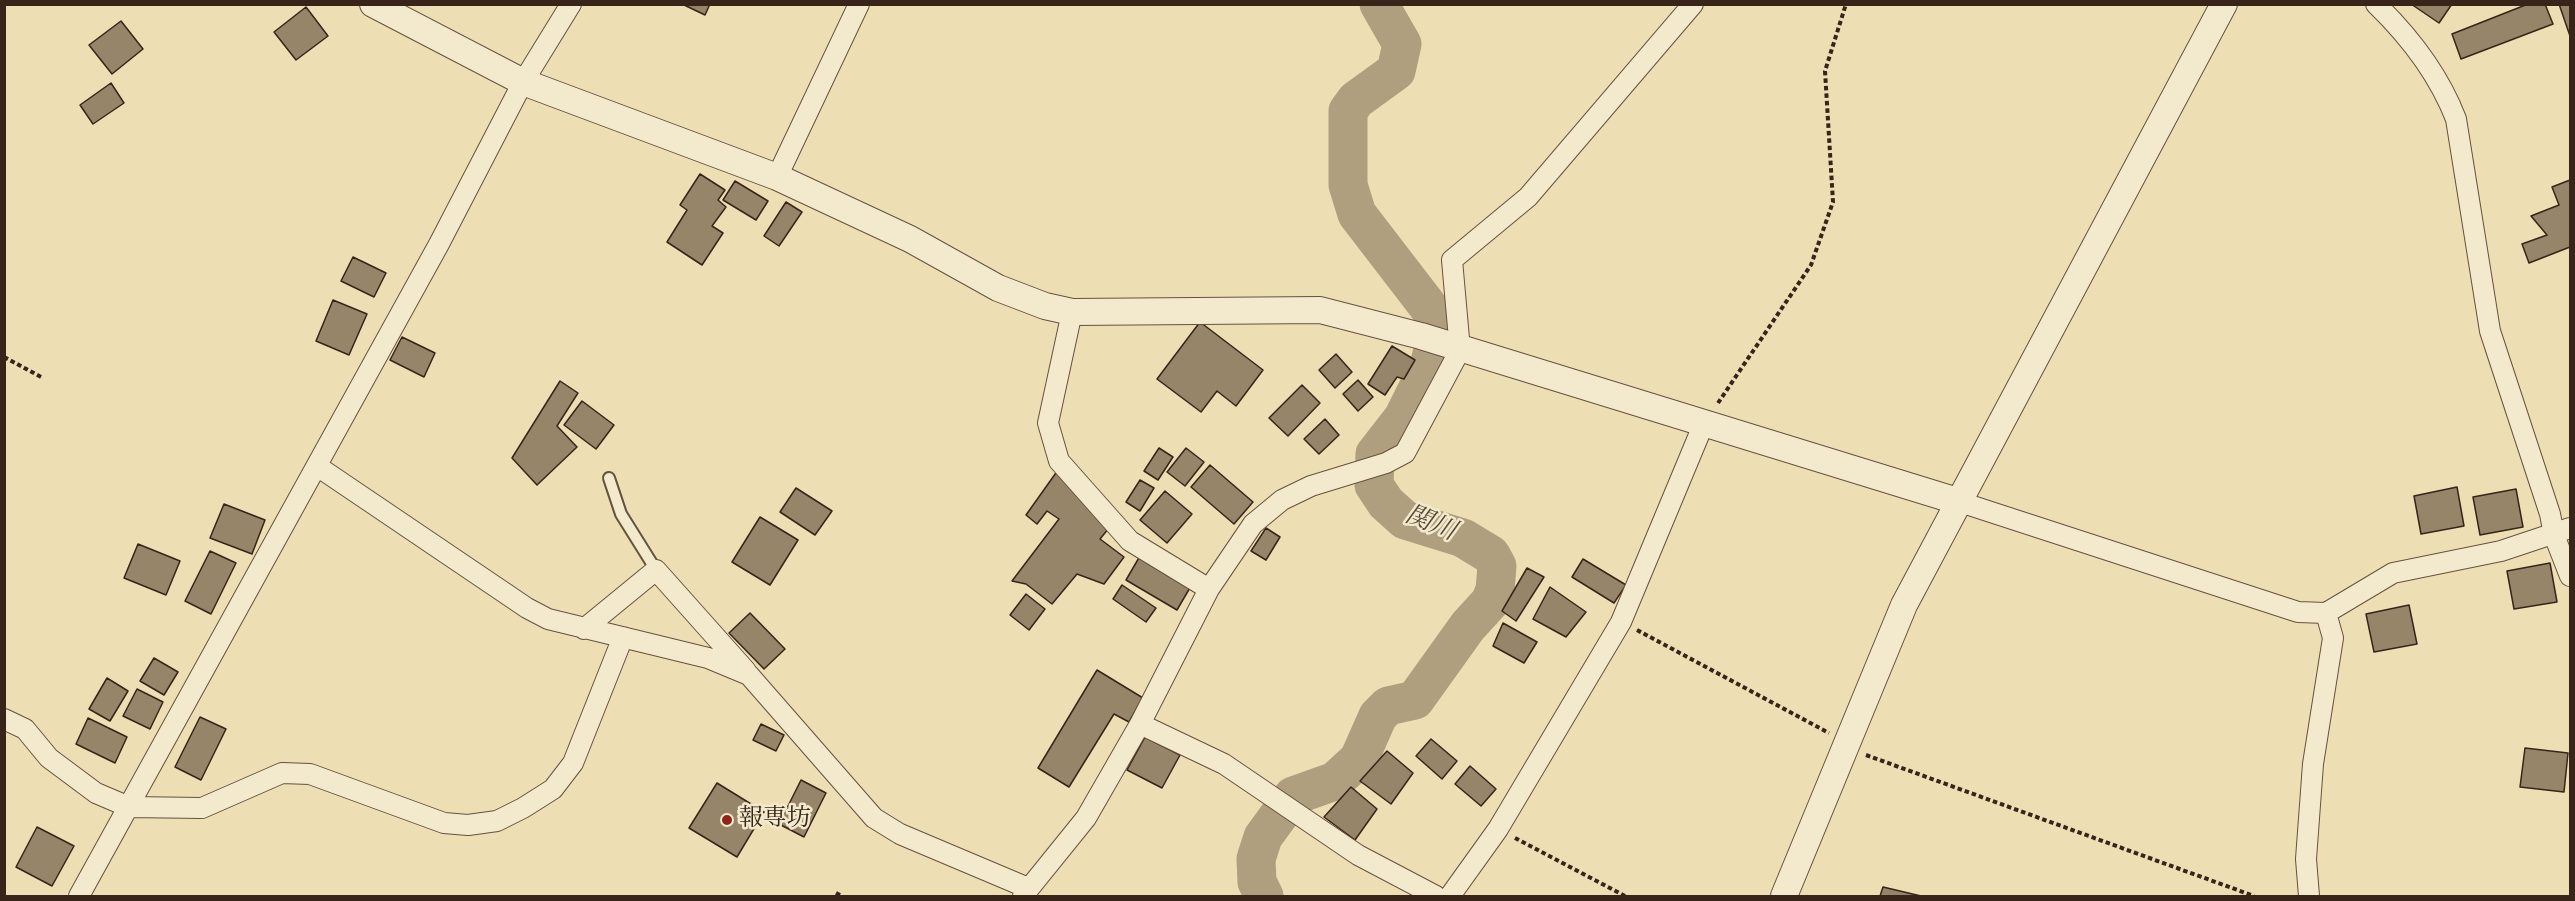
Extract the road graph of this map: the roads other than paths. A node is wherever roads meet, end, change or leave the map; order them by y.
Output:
1 (571, 4) edge
2 (859, 4) edge
3 (1693, 4) edge
4 (2224, 4) edge
5 (2376, 4) edge
6 (382, 6) edge
7 (523, 82) junction
8 (777, 177) junction
9 (1072, 312) junction
10 (1453, 348) junction
11 (1704, 423) junction
12 (317, 466) junction
13 (609, 478) dead end
14 (1957, 501) junction
15 (2562, 532) edge
16 (656, 570) junction
17 (2571, 576) edge
18 (1209, 589) junction
19 (2326, 613) junction
20 (584, 629) junction
21 (622, 637) junction
22 (749, 675) junction
23 (4, 719) edge
24 (1140, 724) junction
25 (129, 807) junction
26 (1026, 892) edge
27 (79, 897) edge
28 (1436, 897) edge
29 (1450, 897) edge
30 (1784, 897) edge
31 (2309, 897) edge

1 - 7 street
2 - 8 street
3 - 10 street
4 - 14 street
5 - 15 street
6 - 7 street
7 - 8 street
7 - 12 street
8 - 9 street
9 - 10 street
9 - 18 street
10 - 11 street
10 - 18 street
11 - 14 street
11 - 29 street
12 - 20 street
12 - 25 street
13 - 16 lane
14 - 19 street
14 - 30 street
15 - 17 street
15 - 19 street
16 - 20 street
16 - 22 street
18 - 24 street
19 - 31 street
20 - 21 street
21 - 22 street
21 - 25 street
22 - 26 street
23 - 25 street
24 - 26 street
24 - 28 street
25 - 27 street

